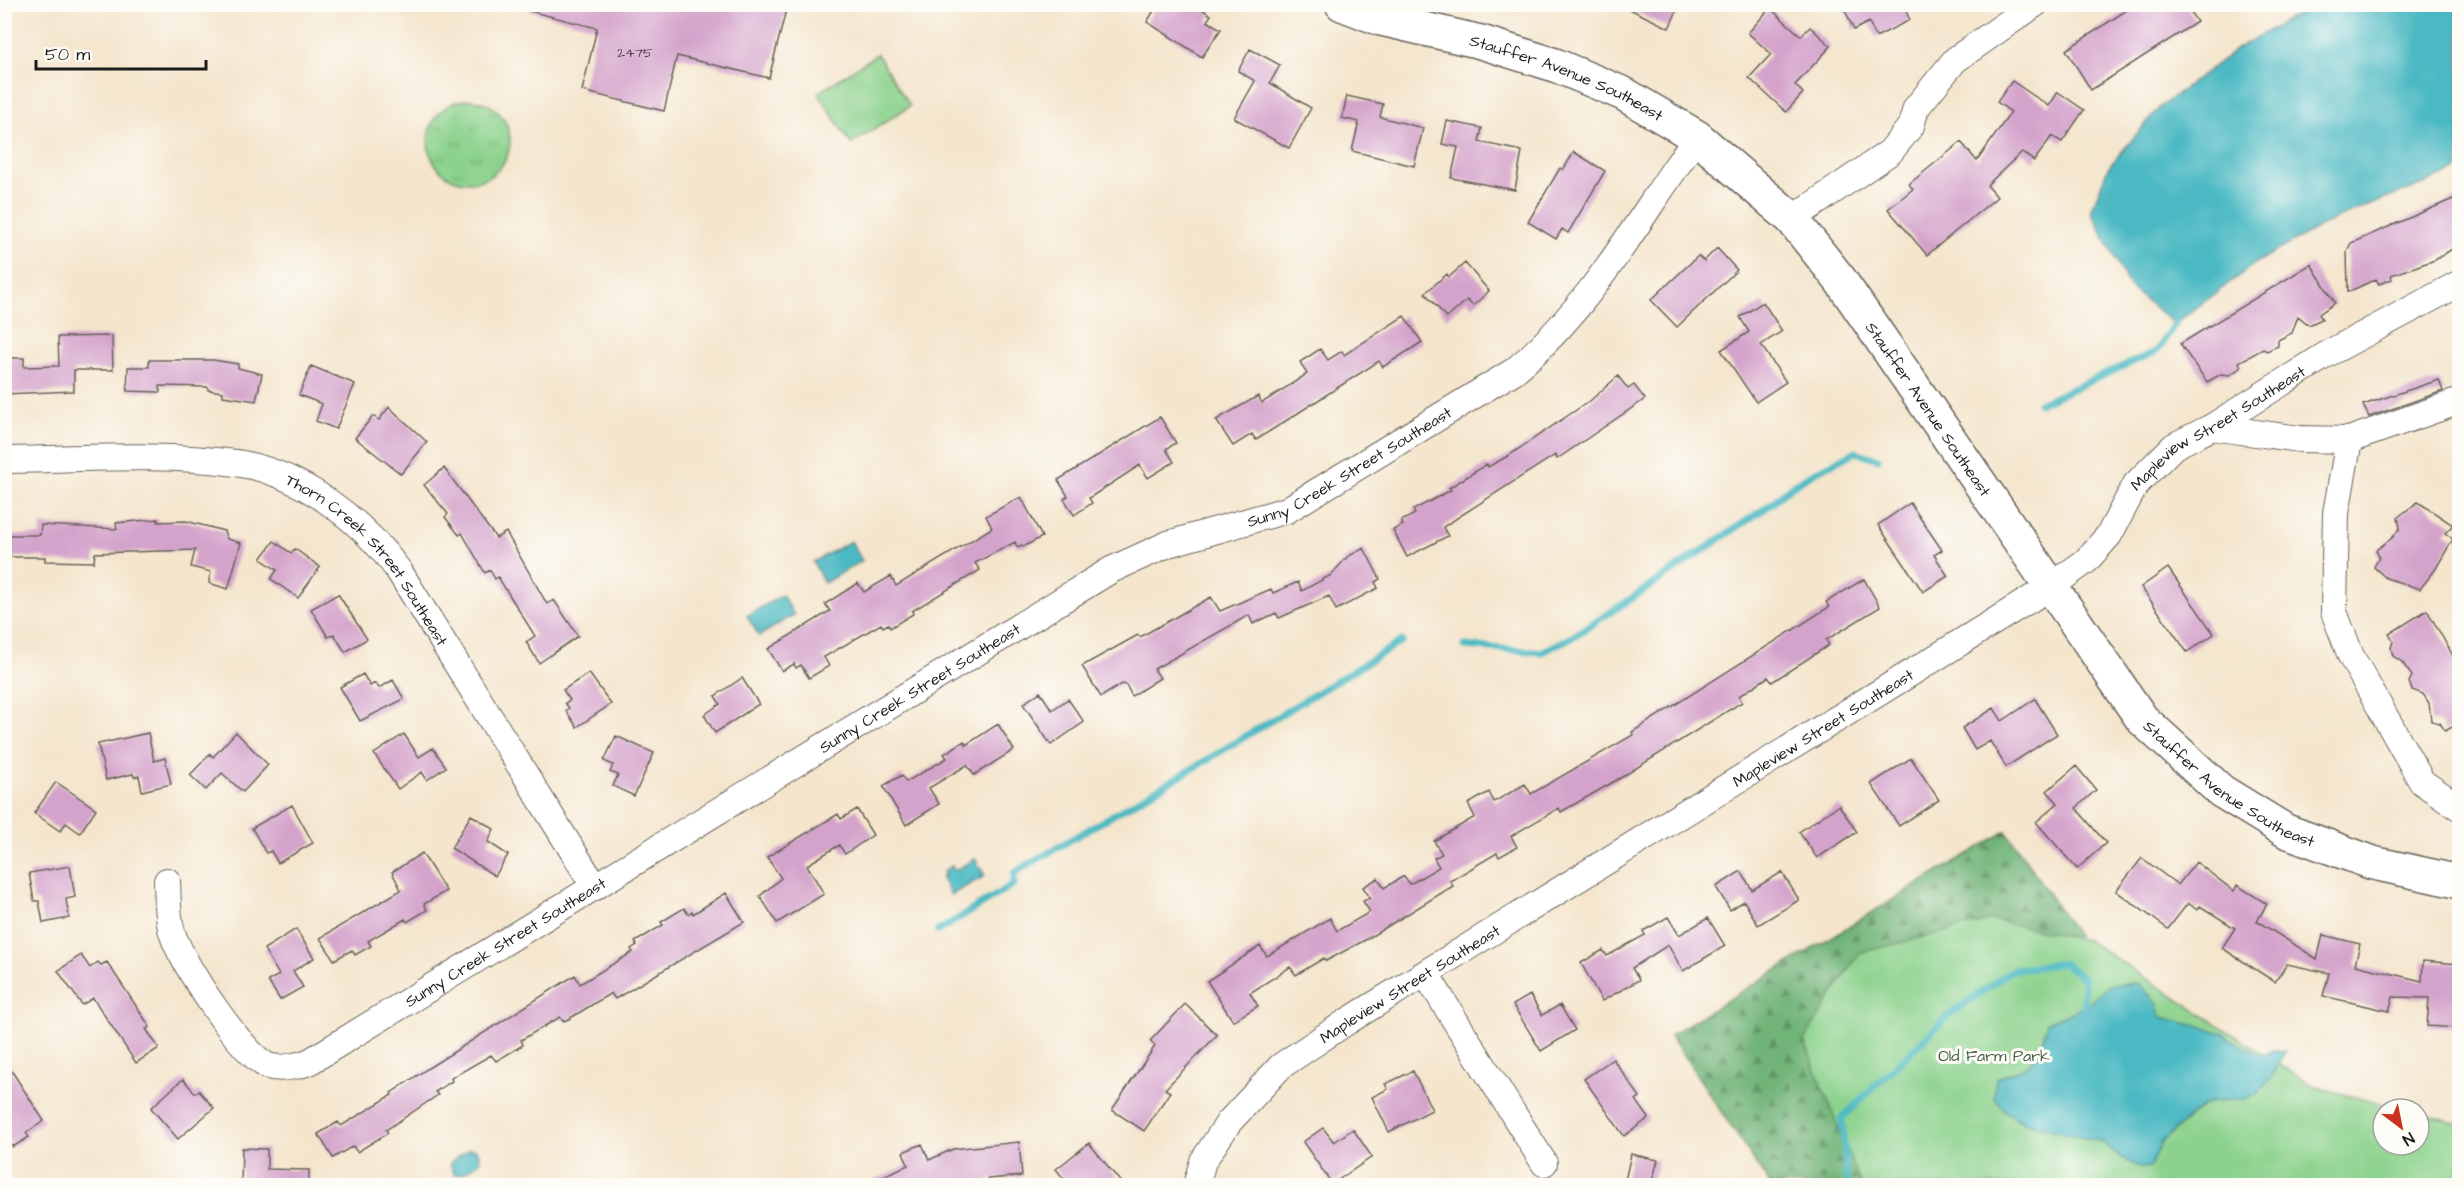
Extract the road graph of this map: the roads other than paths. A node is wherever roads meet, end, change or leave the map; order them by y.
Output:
1 (1342, 4) edge
2 (2035, 4) edge
3 (1697, 137) junction
4 (1791, 219) junction
5 (2460, 283) edge
6 (2460, 400) edge
7 (2212, 427) junction
8 (2349, 440) junction
9 (4, 460) edge
10 (2050, 587) junction
11 (2460, 808) edge
12 (167, 881) dead end
13 (2460, 882) edge
14 (595, 887) junction
15 (1426, 974) junction
16 (1544, 1163) dead end
17 (1196, 1185) edge

1 - 3 street, Stauffer Avenue Southeast
2 - 4 street
3 - 4 street, Stauffer Avenue Southeast
3 - 14 street, Sunny Creek Street Southeast
4 - 10 street, Stauffer Avenue Southeast
5 - 7 street, Mapleview Street Southeast
6 - 8 street
7 - 8 street
7 - 10 street, Mapleview Street Southeast
8 - 11 street
9 - 14 street, Thorn Creek Street Southeast
10 - 13 street, Stauffer Avenue Southeast
10 - 15 street, Mapleview Street Southeast
12 - 14 street, Sunny Creek Street Southeast
15 - 16 street
15 - 17 street, Mapleview Street Southeast

